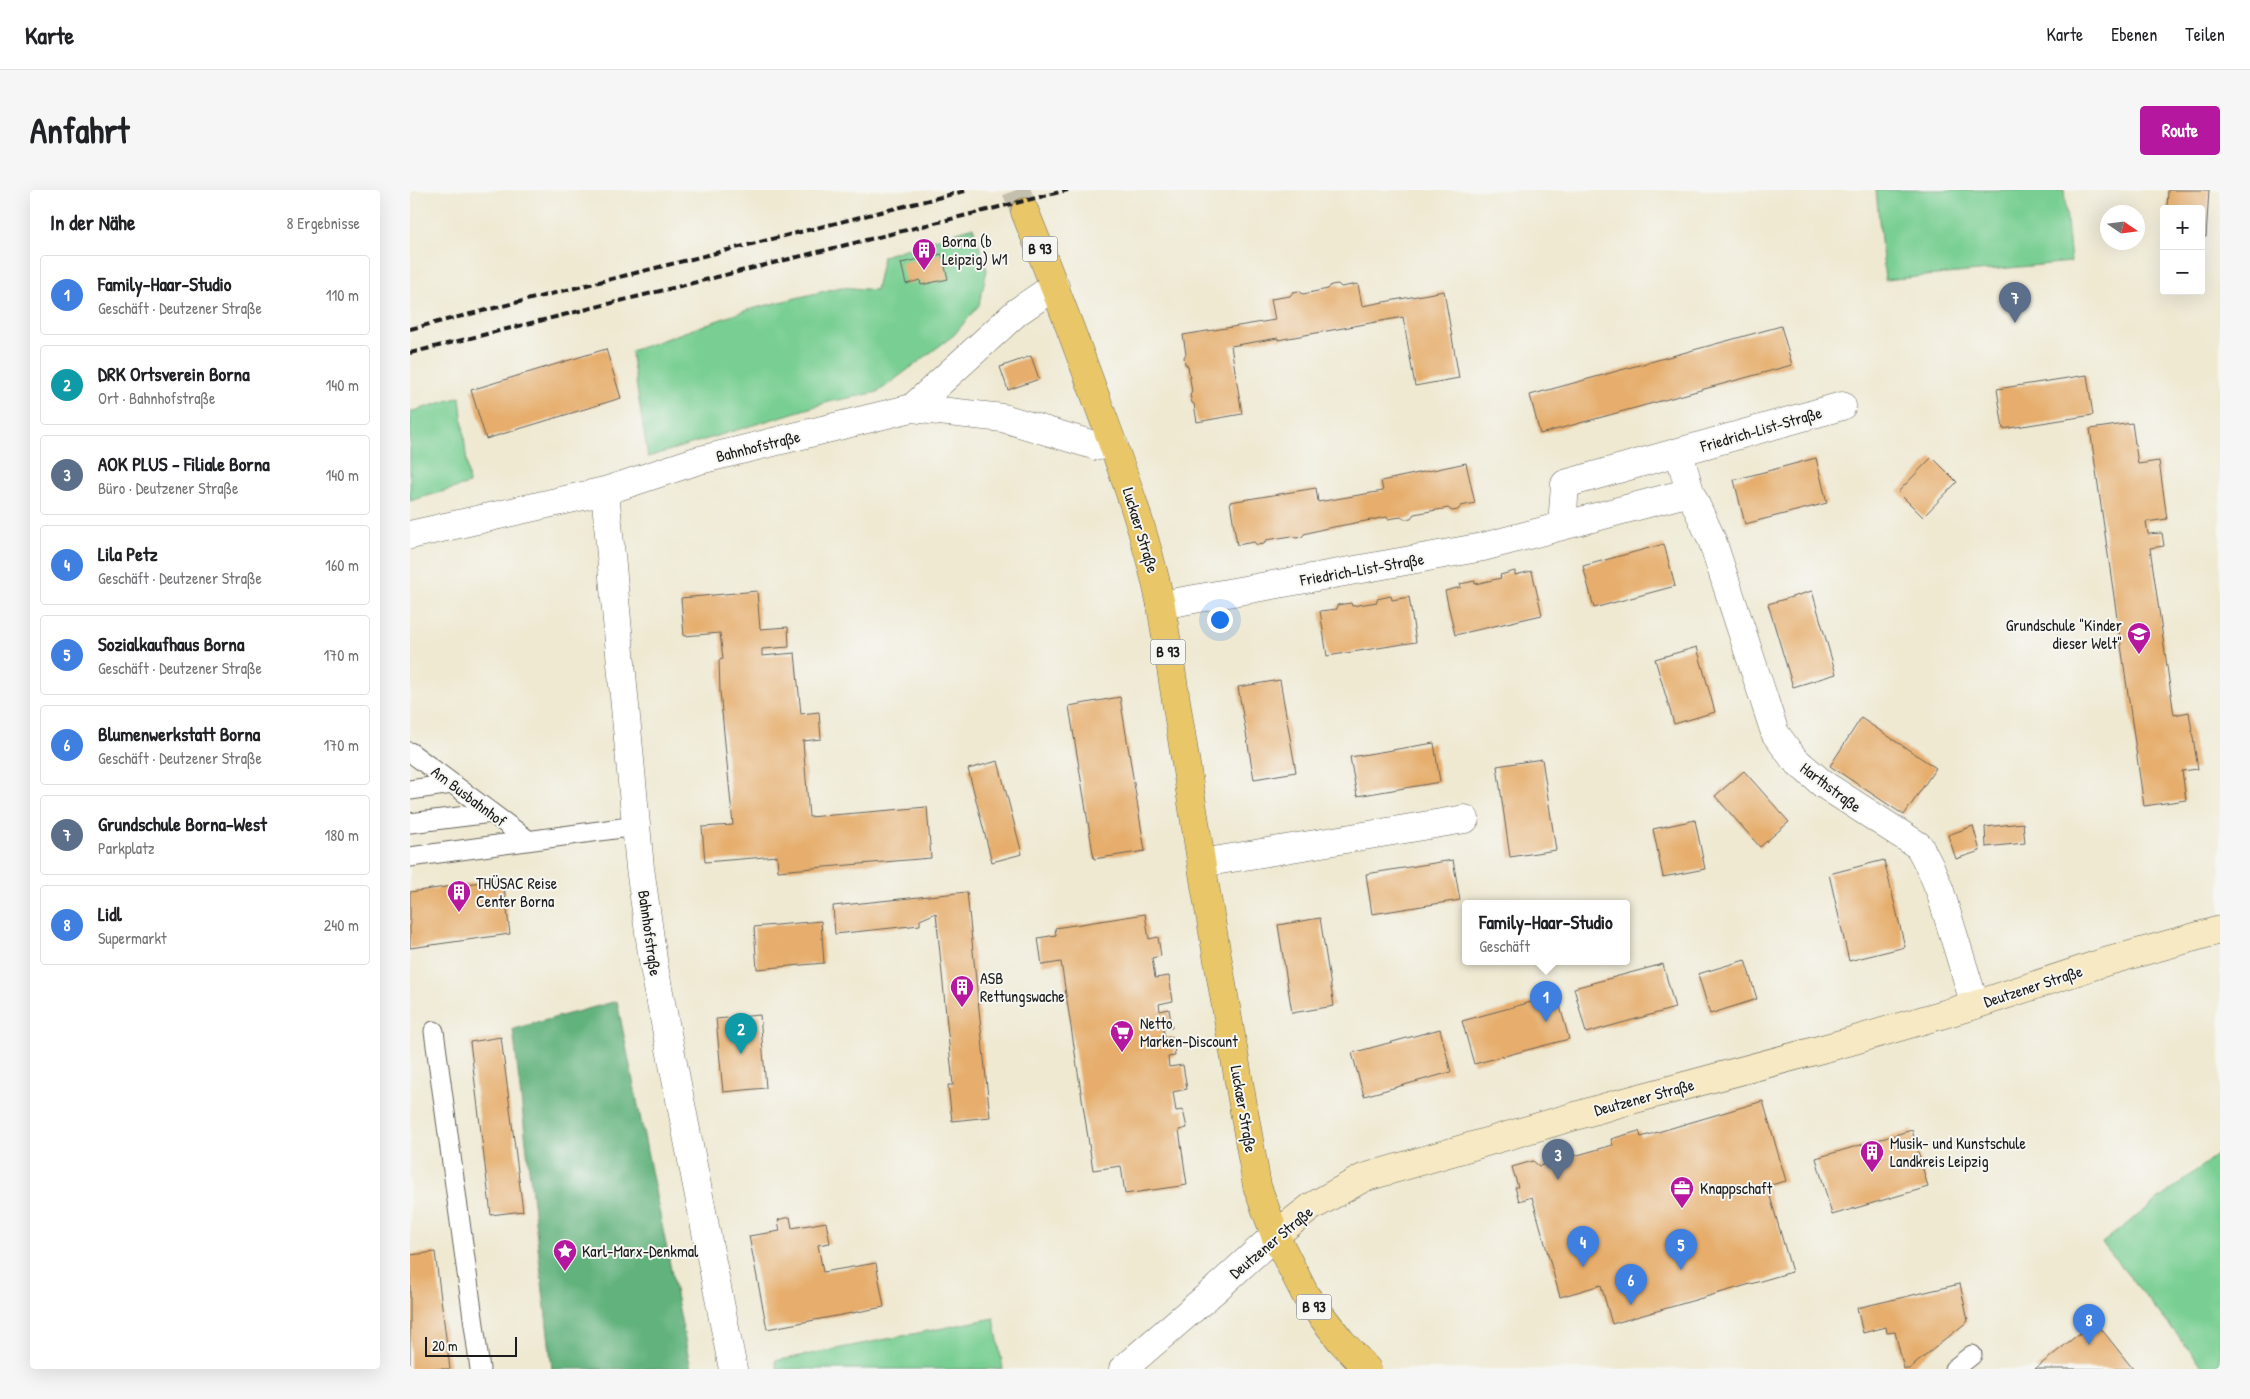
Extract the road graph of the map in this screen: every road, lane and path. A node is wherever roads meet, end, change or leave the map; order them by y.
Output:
1 (1025, 212) tunnel mouth
2 (1055, 286) junction
3 (1842, 406) dead end
4 (912, 408) junction
5 (1114, 445) junction
6 (1679, 452) junction
7 (605, 491) junction
8 (1690, 492) junction
9 (1562, 526) junction
10 (410, 536) edge
11 (1161, 605) junction
12 (412, 755) edge
13 (452, 784) junction
14 (410, 790) edge
15 (491, 813) junction
16 (1465, 819) dead end
17 (410, 823) edge
18 (636, 826) junction
19 (528, 840) junction
20 (410, 856) edge
21 (1202, 863) junction
22 (2220, 930) edge
23 (1975, 1005) junction
24 (434, 1031) dead end
25 (1275, 1234) junction
26 (1972, 1355) dead end
27 (480, 1369) edge
28 (733, 1369) edge
29 (1123, 1369) edge
30 (1367, 1369) edge
31 (1954, 1369) edge

1 - 2 main road, Luckaer Straße / B 93
2 - 4 street, Bahnhofstraße
2 - 5 main road, Luckaer Straße / B 93
3 - 6 street, Friedrich-List-Straße
4 - 5 street, Bahnhofstraße
4 - 7 street, Bahnhofstraße
5 - 11 main road, Luckaer Straße / B 93
6 - 8 street, Friedrich-List-Straße
6 - 9 street, Friedrich-List-Straße
7 - 10 street, Bahnhofstraße
7 - 18 street, Bahnhofstraße
8 - 9 street, Friedrich-List-Straße
8 - 23 street, Harthstraße
9 - 11 street, Friedrich-List-Straße
11 - 21 main road, Luckaer Straße / B 93
12 - 13 lane, Am Busbahnhof
13 - 14 lane
13 - 15 lane, Am Busbahnhof
15 - 17 lane
15 - 19 lane, Am Busbahnhof
16 - 21 street
18 - 19 lane, Am Busbahnhof
18 - 28 street, Bahnhofstraße
19 - 20 lane, Am Busbahnhof
21 - 25 main road, Luckaer Straße / B 93
22 - 23 main road, Deutzener Straße
23 - 25 main road, Deutzener Straße
24 - 27 lane
25 - 29 street, Deutzener Straße
25 - 30 main road, B 93
26 - 31 lane

